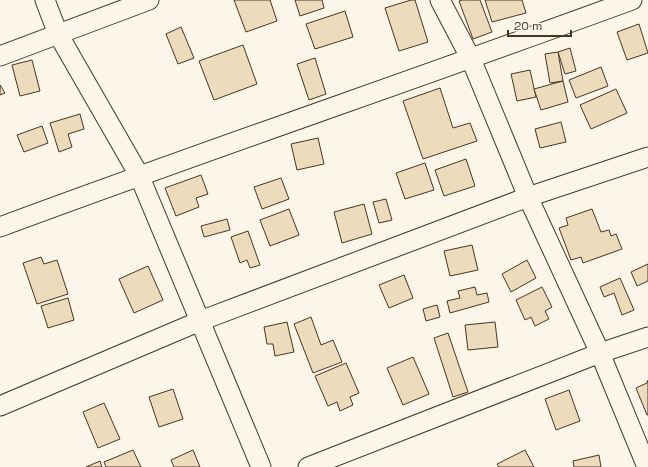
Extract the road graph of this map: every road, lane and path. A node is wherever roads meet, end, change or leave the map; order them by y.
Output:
1 (44, 0) edge
2 (149, 0) edge
3 (440, 0) edge
4 (632, 0) edge
5 (58, 34) junction
6 (0, 56) edge
7 (471, 59) junction
8 (648, 157) edge
9 (140, 175) junction
10 (528, 197) junction
11 (0, 227) edge
12 (200, 321) junction
13 (648, 337) edge
14 (600, 353) junction
15 (0, 406) edge
16 (261, 467) edge
17 (308, 467) edge
18 (647, 467) edge

1 - 5 street
2 - 5 street
3 - 7 street
4 - 7 street
5 - 6 street
5 - 9 street
7 - 9 street
7 - 10 street
8 - 10 street
9 - 11 street
9 - 12 street
10 - 12 street
10 - 14 street
12 - 15 street
12 - 16 street
13 - 14 street
14 - 17 street
14 - 18 street

